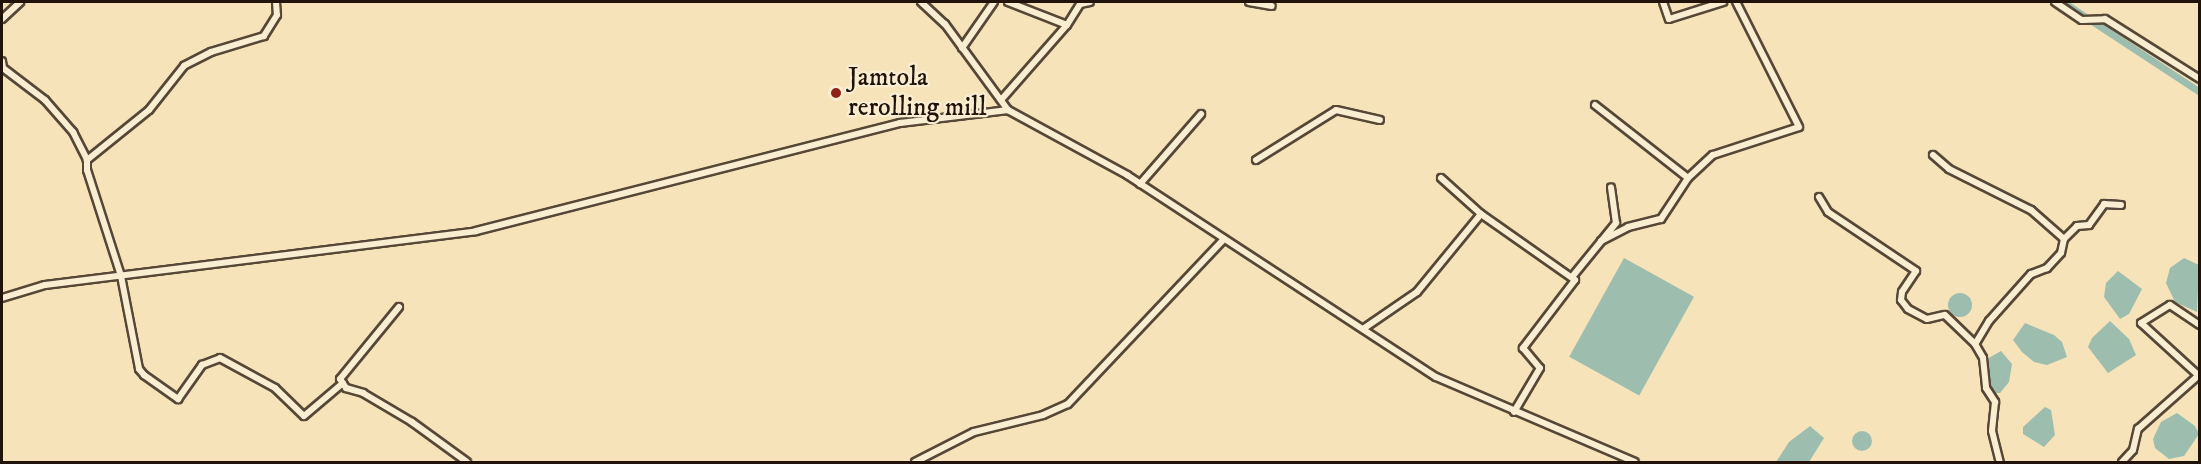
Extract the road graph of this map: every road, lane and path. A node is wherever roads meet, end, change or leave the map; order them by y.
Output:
1 (20, 2) edge
2 (276, 2) edge
3 (921, 2) edge
4 (994, 2) edge
5 (1008, 2) edge
6 (1090, 2) edge
7 (1249, 2) edge
8 (1664, 2) edge
9 (1722, 2) edge
10 (1736, 2) edge
11 (2055, 2) edge
12 (1272, 6) dead end
13 (2, 19) edge
14 (1067, 25) junction
15 (962, 48) junction
16 (2, 61) edge
17 (2199, 80) edge
18 (1001, 100) junction
19 (1595, 105) dead end
20 (1008, 110) junction
21 (1201, 114) dead end
22 (1380, 120) dead end
23 (1933, 155) dead end
24 (87, 160) junction
25 (1256, 160) dead end
26 (1441, 178) dead end
27 (1688, 178) junction
28 (1140, 184) junction
29 (1611, 187) dead end
30 (1819, 197) dead end
31 (2121, 205) dead end
32 (1481, 214) junction
33 (1224, 239) junction
34 (2064, 239) junction
35 (1601, 241) junction
36 (121, 276) junction
37 (1572, 277) junction
38 (2, 298) edge
39 (399, 307) dead end
40 (2199, 324) edge
41 (1363, 329) junction
42 (1975, 344) junction
43 (2199, 374) edge
44 (343, 383) junction
45 (1514, 412) junction
46 (467, 462) edge
47 (915, 462) edge
48 (1635, 462) edge
49 (2000, 462) edge
50 (2122, 462) edge

1 - 13 street
2 - 24 street
3 - 15 street
4 - 15 street
5 - 14 street
6 - 14 street
7 - 12 street
8 - 9 street
10 - 27 street
11 - 17 street
14 - 18 street
15 - 18 street
16 - 24 street
18 - 20 street
19 - 27 street
20 - 28 street
20 - 36 street
21 - 28 street
22 - 25 street
23 - 34 street
24 - 36 street
26 - 32 street
27 - 35 street
28 - 33 street
29 - 35 street
30 - 42 street
31 - 34 street
32 - 37 street
32 - 41 street
33 - 41 street
33 - 47 street
34 - 42 street
35 - 37 street
36 - 38 street
36 - 44 street
37 - 45 street
39 - 44 street
40 - 43 street
41 - 45 street
42 - 49 street
43 - 50 street
44 - 46 street
45 - 48 street

